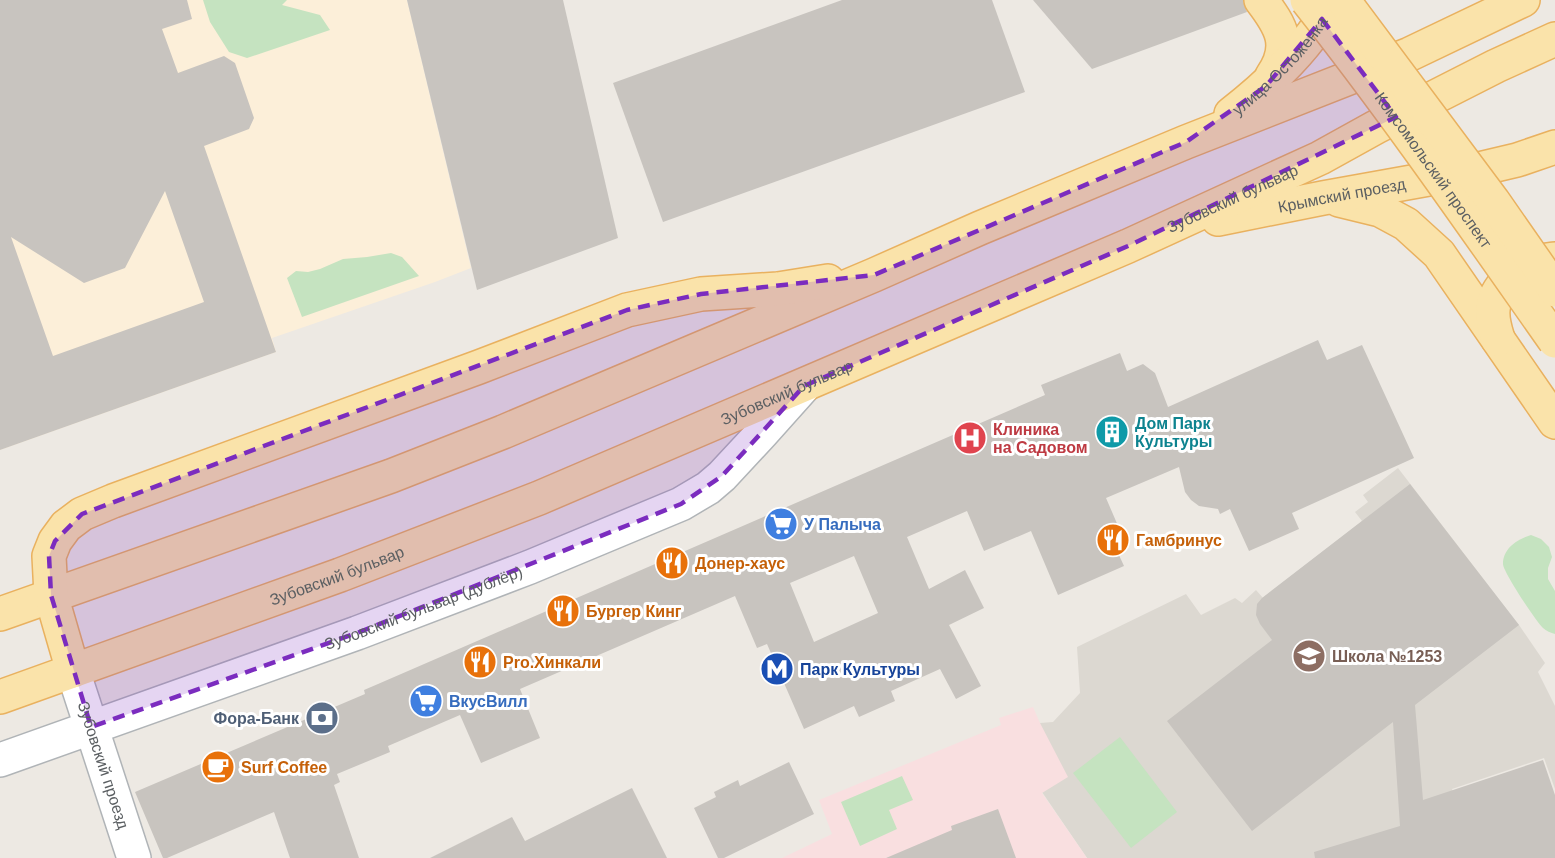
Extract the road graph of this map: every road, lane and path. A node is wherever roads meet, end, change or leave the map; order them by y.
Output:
1 (1261, 0) edge
2 (1307, 0) edge
3 (1332, 0) edge
4 (1343, 0) edge
5 (1523, 0) edge
6 (1555, 39) edge
7 (1266, 86) junction
8 (1186, 142) junction
9 (1555, 147) edge
10 (1323, 198) junction
11 (1163, 230) junction
12 (1555, 259) edge
13 (874, 275) junction
14 (1555, 290) edge
15 (1498, 339) junction
16 (1555, 341) edge
17 (804, 386) junction
18 (1555, 422) edge
19 (51, 596) junction
20 (0, 614) edge
21 (73, 671) junction
22 (0, 697) edge
23 (91, 727) junction
24 (0, 760) edge
25 (134, 858) edge

1 - 7 main road
2 - 16 main road, Комсомольский проспект, bridge
3 - 7 main road, улица Остоженка
4 - 14 main road, Комсомольский проспект, bridge
5 - 8 main road
6 - 11 main road, Зубовский бульвар
7 - 8 main road, улица Остоженка
8 - 13 main road
9 - 10 main road, Крымский проезд
10 - 11 main road, Крымский проезд
10 - 15 main road
11 - 17 main road, Зубовский бульвар
12 - 15 main road
13 - 19 main road
13 - 19 main road
15 - 18 main road
17 - 21 main road, Зубовский бульвар
17 - 23 street, Зубовский бульвар (дублёр)
19 - 20 main road
19 - 21 main road
21 - 22 main road, Зубовский бульвар
21 - 23 street, Зубовский проезд
23 - 24 street, Зубовский бульвар (дублёр)
23 - 25 street, Зубовский проезд

